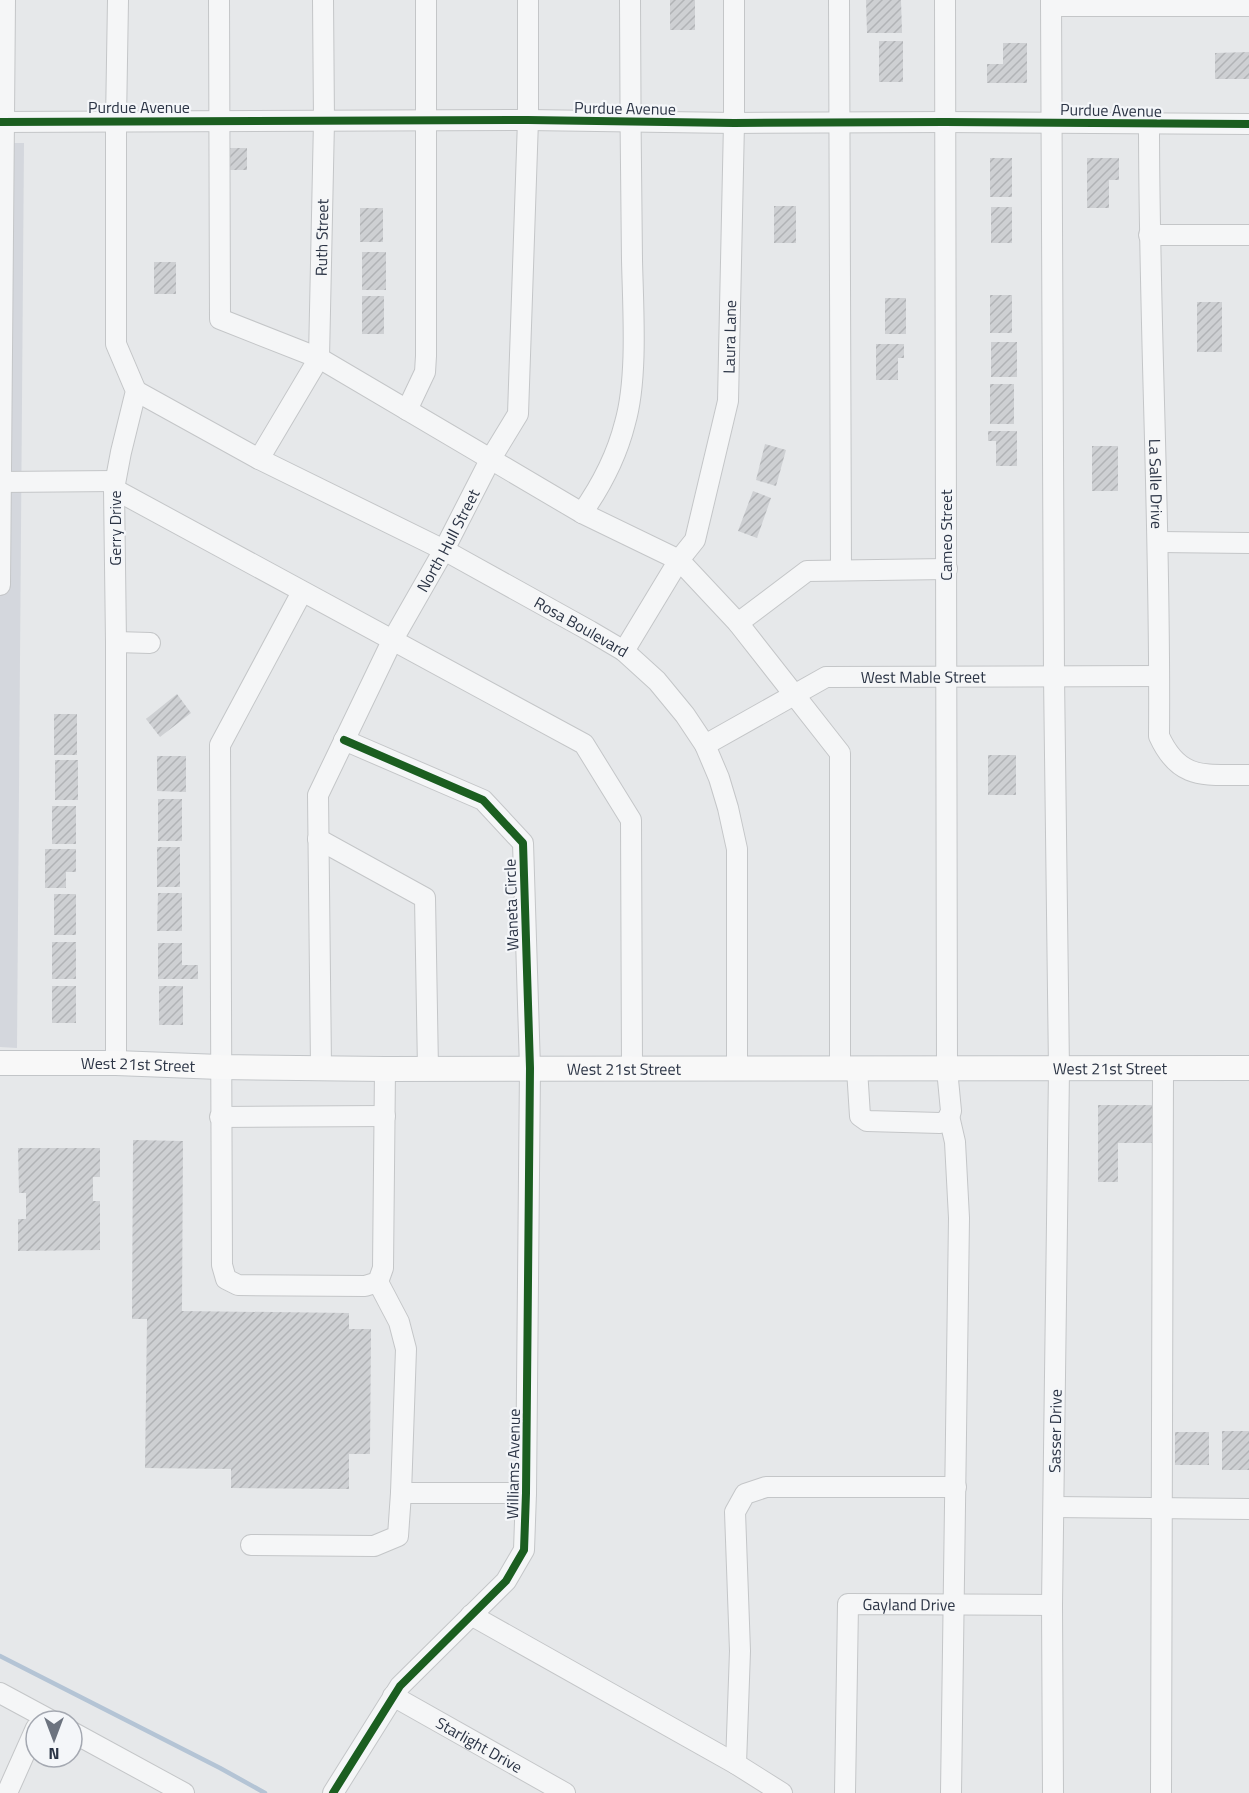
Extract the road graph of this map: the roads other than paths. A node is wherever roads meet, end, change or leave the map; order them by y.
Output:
1 (5, 0) edge
2 (118, 0) edge
3 (219, 0) edge
4 (323, 0) edge
5 (426, 0) edge
6 (528, 0) edge
7 (630, 0) edge
8 (734, 0) edge
9 (839, 0) edge
10 (945, 0) edge
11 (1051, 3) edge
12 (1249, 6) edge
13 (528, 120) junction
14 (116, 121) junction
15 (219, 121) junction
16 (324, 121) junction
17 (426, 121) junction
18 (2, 122) edge
19 (630, 122) junction
20 (839, 122) junction
21 (945, 122) junction
22 (734, 123) junction
23 (1052, 123) junction
24 (1149, 124) junction
25 (1249, 124) edge
26 (1149, 235) junction
27 (1249, 235) edge
28 (319, 358) junction
29 (136, 391) junction
30 (407, 410) junction
31 (259, 459) junction
32 (490, 460) junction
33 (1, 482) edge
34 (114, 485) junction
35 (582, 513) junction
36 (1159, 542) junction
37 (1249, 543) edge
38 (444, 550) junction
39 (679, 560) junction
40 (947, 569) junction
41 (841, 570) junction
42 (0, 585) edge
43 (302, 591) junction
44 (738, 623) junction
45 (392, 641) junction
46 (116, 642) junction
47 (150, 643) dead end
48 (624, 651) junction
49 (946, 676) junction
50 (1054, 676) junction
51 (1159, 676) junction
52 (793, 696) junction
53 (344, 740) junction
54 (705, 745) junction
55 (1249, 775) edge
56 (318, 839) junction
57 (0, 1063) edge
58 (116, 1063) junction
59 (220, 1068) junction
60 (321, 1068) junction
61 (530, 1068) junction
62 (632, 1068) junction
63 (1163, 1068) junction
64 (1249, 1068) edge
65 (385, 1069) junction
66 (428, 1069) junction
67 (737, 1069) junction
68 (849, 1069) junction
69 (947, 1069) junction
70 (1059, 1070) junction
71 (385, 1116) junction
72 (949, 1116) junction
73 (220, 1117) junction
74 (378, 1282) junction
75 (956, 1487) junction
76 (401, 1493) junction
77 (526, 1493) junction
78 (1162, 1507) junction
79 (1054, 1508) junction
80 (1249, 1509) edge
81 (251, 1545) dead end
82 (953, 1604) junction
83 (1052, 1605) junction
84 (471, 1615) junction
85 (0, 1693) edge
86 (393, 1696) junction
87 (24, 1709) edge
88 (84, 1739) edge
89 (24, 1758) edge
90 (736, 1764) junction
91 (7, 1793) edge
92 (184, 1793) edge
93 (333, 1793) edge
94 (565, 1793) edge
95 (783, 1793) edge
96 (845, 1793) edge
97 (951, 1793) edge
98 (1053, 1793) edge
99 (1161, 1793) edge

1 - 18 street
2 - 14 street
3 - 15 street
4 - 16 street, Ruth Street
5 - 17 street
6 - 13 street, North Hull Street
7 - 19 street
8 - 22 street, Laura Lane
9 - 20 street
10 - 21 street, Cameo Street
11 - 12 street
11 - 23 street, Sasser Drive
13 - 17 street, Purdue Avenue
13 - 19 street, Purdue Avenue
13 - 32 street, North Hull Street
14 - 15 street, Purdue Avenue
14 - 18 street, Purdue Avenue
14 - 29 street
15 - 16 street, Purdue Avenue
15 - 28 street
16 - 17 street, Purdue Avenue
16 - 28 street, Ruth Street
17 - 30 street
18 - 33 street
19 - 22 street, Purdue Avenue
19 - 35 street
20 - 21 street, Purdue Avenue
20 - 22 street, Purdue Avenue
20 - 41 street
21 - 23 street, Purdue Avenue
21 - 40 street, Cameo Street
22 - 39 street, Laura Lane
23 - 24 street, Purdue Avenue
23 - 50 street, Sasser Drive
24 - 25 street, Purdue Avenue
24 - 26 street, La Salle Drive
26 - 27 street
26 - 36 street, La Salle Drive
28 - 30 street
28 - 31 street, Ruth Street
29 - 31 street, Rosa Boulevard
29 - 34 street, Gerry Drive
30 - 32 street
31 - 38 street, Rosa Boulevard
32 - 35 street
32 - 38 street, North Hull Street
33 - 34 street
33 - 42 street
34 - 43 street
34 - 46 street, Gerry Drive
35 - 39 street
36 - 37 street
36 - 51 street, La Salle Drive
38 - 45 street, North Hull Street
38 - 48 street, Rosa Boulevard
39 - 44 street
39 - 48 street, Laura Lane
40 - 41 street
40 - 49 street, Cameo Street
41 - 44 street
43 - 45 street
43 - 59 street
44 - 52 street
45 - 53 street, North Hull Street
45 - 62 street
46 - 47 street
46 - 58 street, Gerry Drive
48 - 54 street, Rosa Boulevard
49 - 50 street, West Mable Street
49 - 52 street, West Mable Street
49 - 69 street, Cameo Street
50 - 51 street, West Mable Street
50 - 70 street, Sasser Drive
51 - 55 street, La Salle Drive
52 - 54 street, West Mable Street
52 - 68 street
53 - 56 street, North Hull Street
53 - 61 street, Waneta Circle
54 - 67 street, Rosa Boulevard
56 - 60 street, North Hull Street
56 - 66 street
57 - 58 main road, West 21st Street
58 - 59 main road, West 21st Street
59 - 60 main road, West 21st Street
59 - 73 street
60 - 65 main road, West 21st Street
61 - 62 main road, West 21st Street
61 - 66 main road, West 21st Street
61 - 77 street, Williams Avenue
62 - 67 main road, West 21st Street
63 - 64 main road, West 21st Street
63 - 70 main road, West 21st Street
63 - 78 street
65 - 66 main road, West 21st Street
65 - 71 street
67 - 68 main road, West 21st Street
68 - 69 main road, West 21st Street
68 - 72 street
69 - 70 main road, West 21st Street
69 - 72 street, Cameo Street
70 - 79 street, Sasser Drive
71 - 73 street
71 - 74 street
72 - 75 street, Cameo Street
73 - 74 street
74 - 76 street
75 - 82 street, Cameo Street
75 - 90 street
76 - 77 street
76 - 81 street
77 - 84 street, Williams Avenue
78 - 79 street
78 - 80 street
78 - 99 street
79 - 83 street, Sasser Drive
82 - 83 street, Gayland Drive
82 - 96 street, Gayland Drive
82 - 97 street, Cameo Street
83 - 98 street, Sasser Drive
84 - 86 street, Williams Avenue
84 - 90 street
85 - 87 street
86 - 93 street, Williams Avenue
86 - 94 street, Starlight Drive
88 - 92 street
89 - 91 street
90 - 95 street

